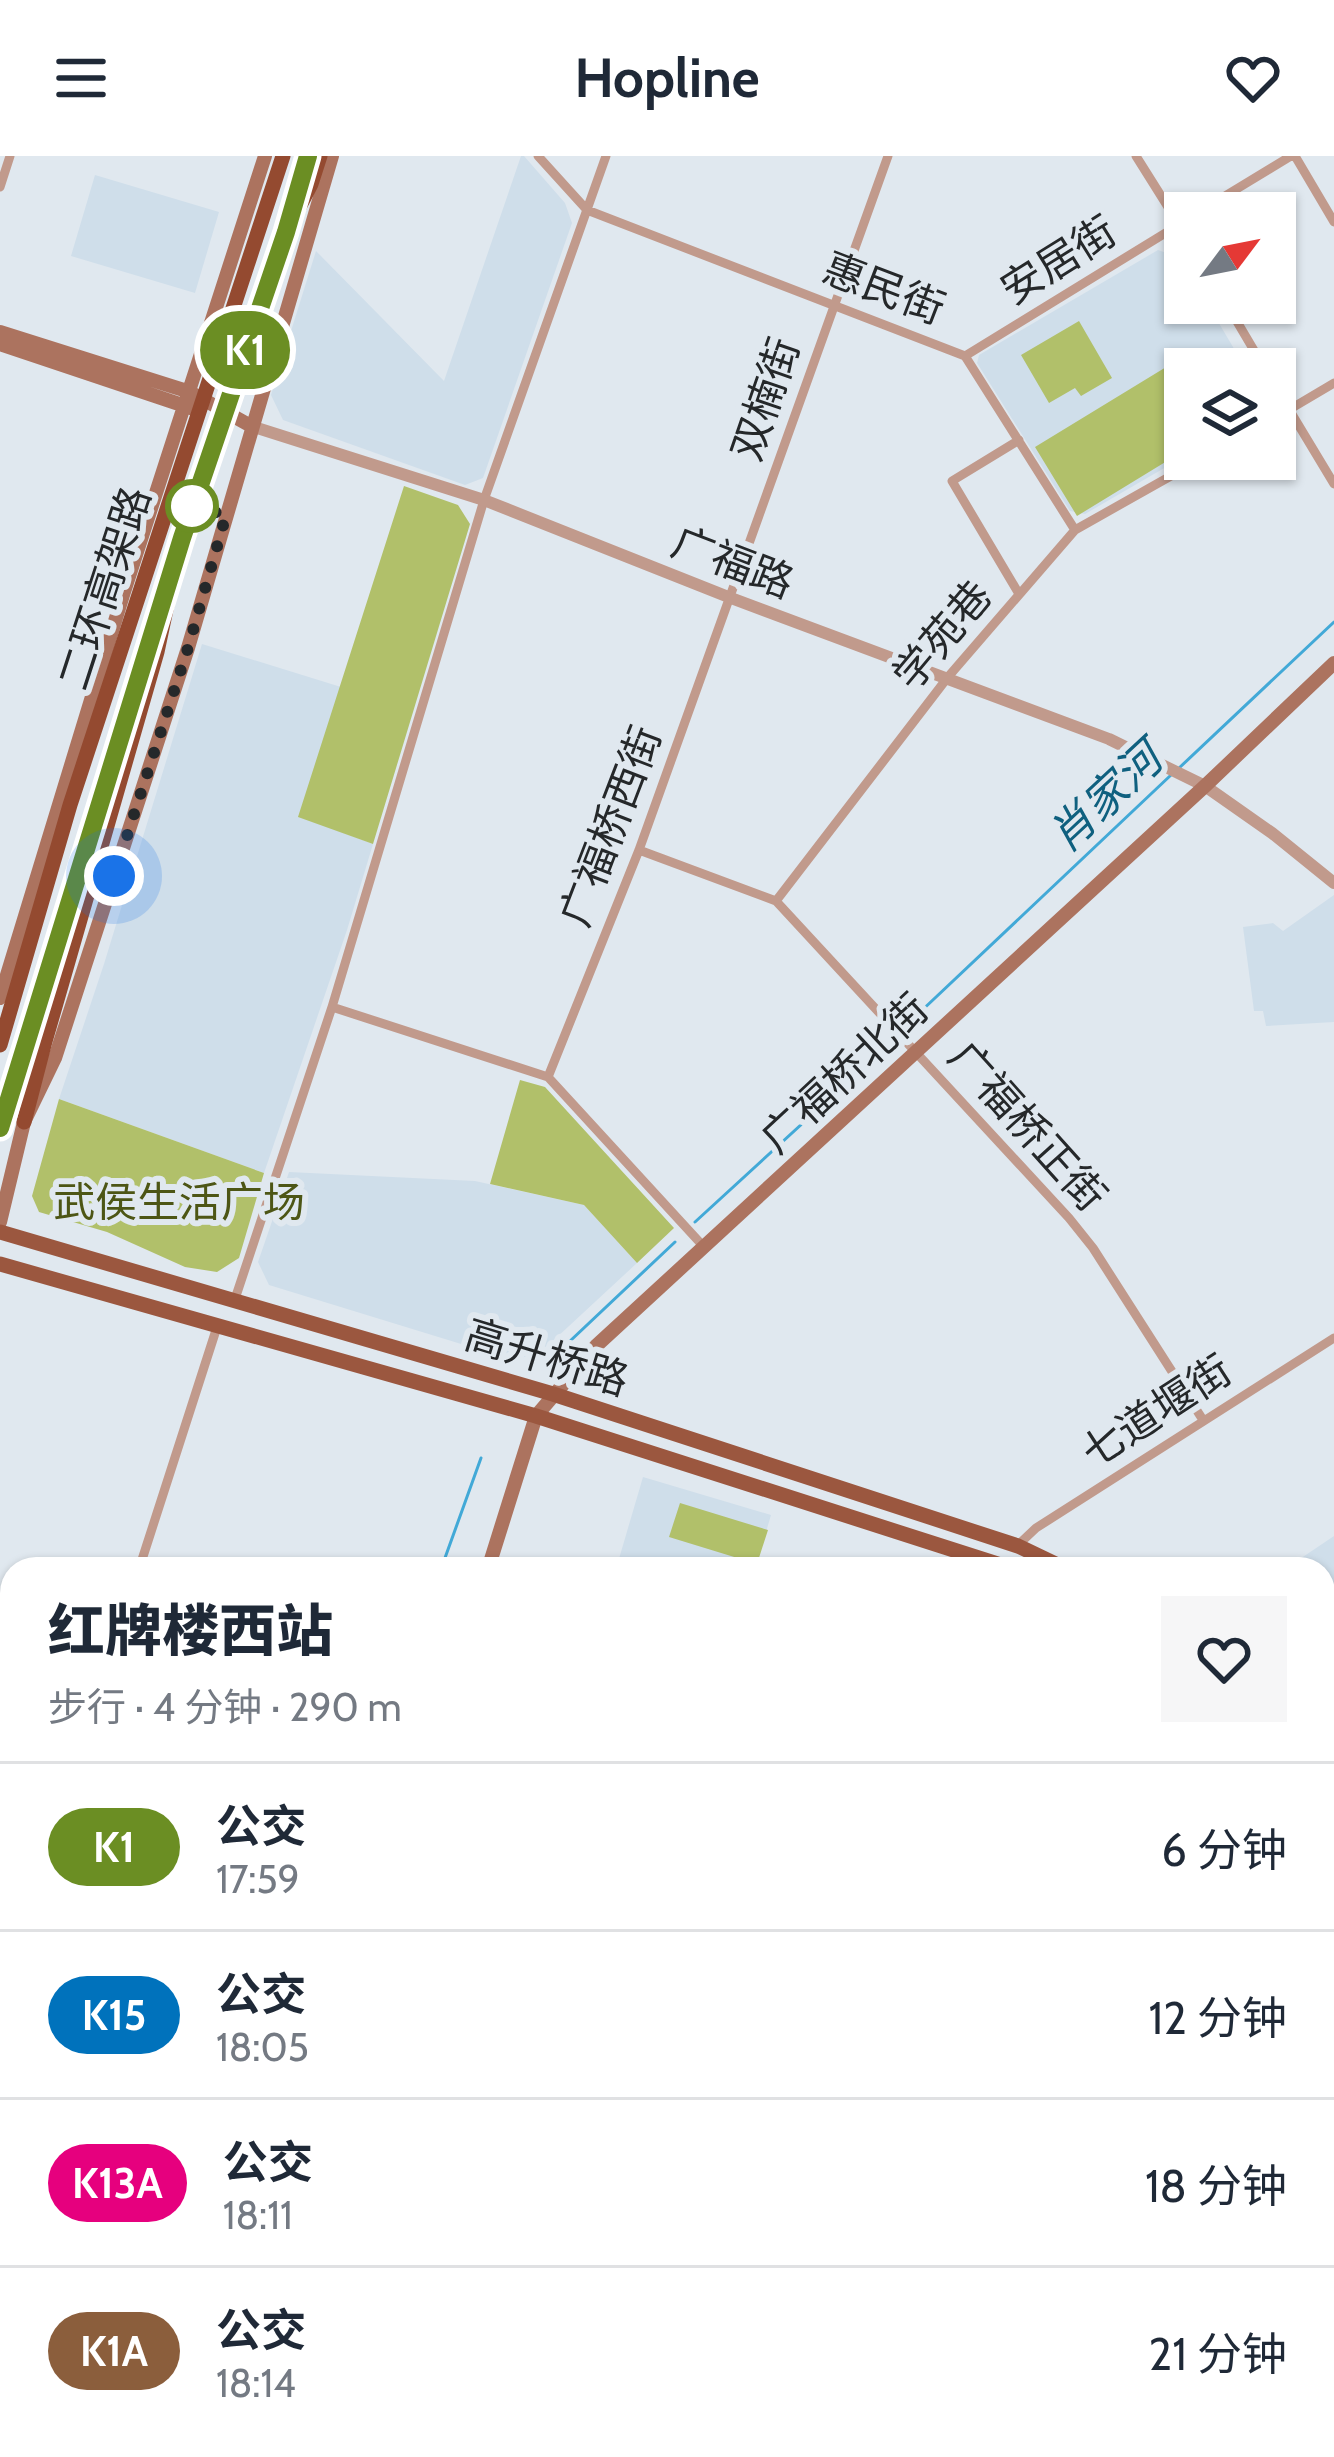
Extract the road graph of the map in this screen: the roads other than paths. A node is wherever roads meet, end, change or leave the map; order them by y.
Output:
1 (10, 156) edge
2 (266, 156) edge
3 (283, 156) edge
4 (308, 156) edge
5 (320, 156) edge
6 (332, 156) edge
7 (538, 156) edge
8 (606, 156) edge
9 (888, 156) edge
10 (1136, 156) edge
11 (1293, 156) edge
12 (0, 187) edge
13 (1233, 192) edge
14 (1164, 198) edge
15 (587, 209) junction
16 (1334, 222) edge
17 (286, 232) junction
18 (1164, 237) edge
19 (833, 303) junction
20 (0, 332) edge
21 (0, 344) edge
22 (965, 356) junction
23 (1334, 383) edge
24 (188, 399) junction
25 (1296, 406) edge
26 (1296, 422) edge
27 (251, 427) junction
28 (1018, 440) junction
29 (1164, 480) edge
30 (1334, 484) edge
31 (484, 500) junction
32 (1075, 530) junction
33 (182, 538) junction
34 (1019, 594) junction
35 (731, 598) junction
36 (1334, 663) edge
37 (948, 677) junction
38 (1204, 786) junction
39 (639, 850) junction
40 (1334, 883) edge
41 (776, 901) junction
42 (0, 998) edge
43 (332, 1007) junction
44 (0, 1045) edge
45 (916, 1051) junction
46 (548, 1077) junction
47 (24, 1122) junction
48 (0, 1128) edge
49 (0, 1222) edge
50 (0, 1232) edge
51 (704, 1246) junction
52 (0, 1264) edge
53 (234, 1302) junction
54 (217, 1327) junction
55 (1334, 1337) edge
56 (553, 1394) junction
57 (536, 1416) junction
58 (1203, 1420) junction
59 (1018, 1546) junction
60 (143, 1557) edge
61 (492, 1557) edge
62 (976, 1557) edge
63 (1041, 1557) edge

1 - 12 street
2 - 24 main road
3 - 44 highway, 二环高架路, bridge
4 - 17 highway, 二环高架路, bridge
5 - 17 highway, bridge
6 - 27 main road
7 - 15 street
8 - 15 street
9 - 19 street, 双楠街
10 - 14 street
11 - 13 street
11 - 16 street
15 - 19 street, 惠民街
15 - 31 street
17 - 33 highway, 二环高架路, bridge
18 - 22 street, 安居街
19 - 22 street, 惠民街
19 - 35 street, 双楠街
20 - 24 main road
21 - 24 main road
22 - 28 street, 惠民街
23 - 25 street
24 - 27 main road
24 - 42 main road
26 - 30 street
27 - 31 street, 广福路
27 - 47 main road
28 - 32 street, 惠民街
28 - 34 street
29 - 32 street, 学苑巷
31 - 35 street, 广福路
31 - 43 street
32 - 34 street, 学苑巷
33 - 47 highway, bridge
33 - 48 highway, 二环高架路, bridge
34 - 37 street, 学苑巷
35 - 37 street, 广福路
35 - 39 street, 广福桥西街
36 - 38 main road, 广福桥北街
37 - 38 street, 广福路
37 - 41 street, 学苑巷
38 - 40 street, 广福路
38 - 45 main road, 广福桥北街
39 - 41 street, 广福桥正街
39 - 46 street, 广福桥西街
41 - 45 street, 广福桥正街
43 - 46 street
43 - 53 street
45 - 51 main road, 广福桥北街
45 - 58 street, 广福桥正街
46 - 51 street
47 - 49 main road
50 - 53 main road, 高升桥路
51 - 56 main road, 广福桥北街
52 - 54 main road, 高升桥路
53 - 56 main road, 高升桥路
54 - 57 main road, 高升桥路
54 - 60 street
55 - 58 street, 七道堰街
56 - 57 main road, 广福桥北街
56 - 59 main road, 高升桥路
57 - 61 main road
57 - 62 main road, 高升桥路
58 - 59 street, 七道堰街
59 - 63 main road, 高升桥路

